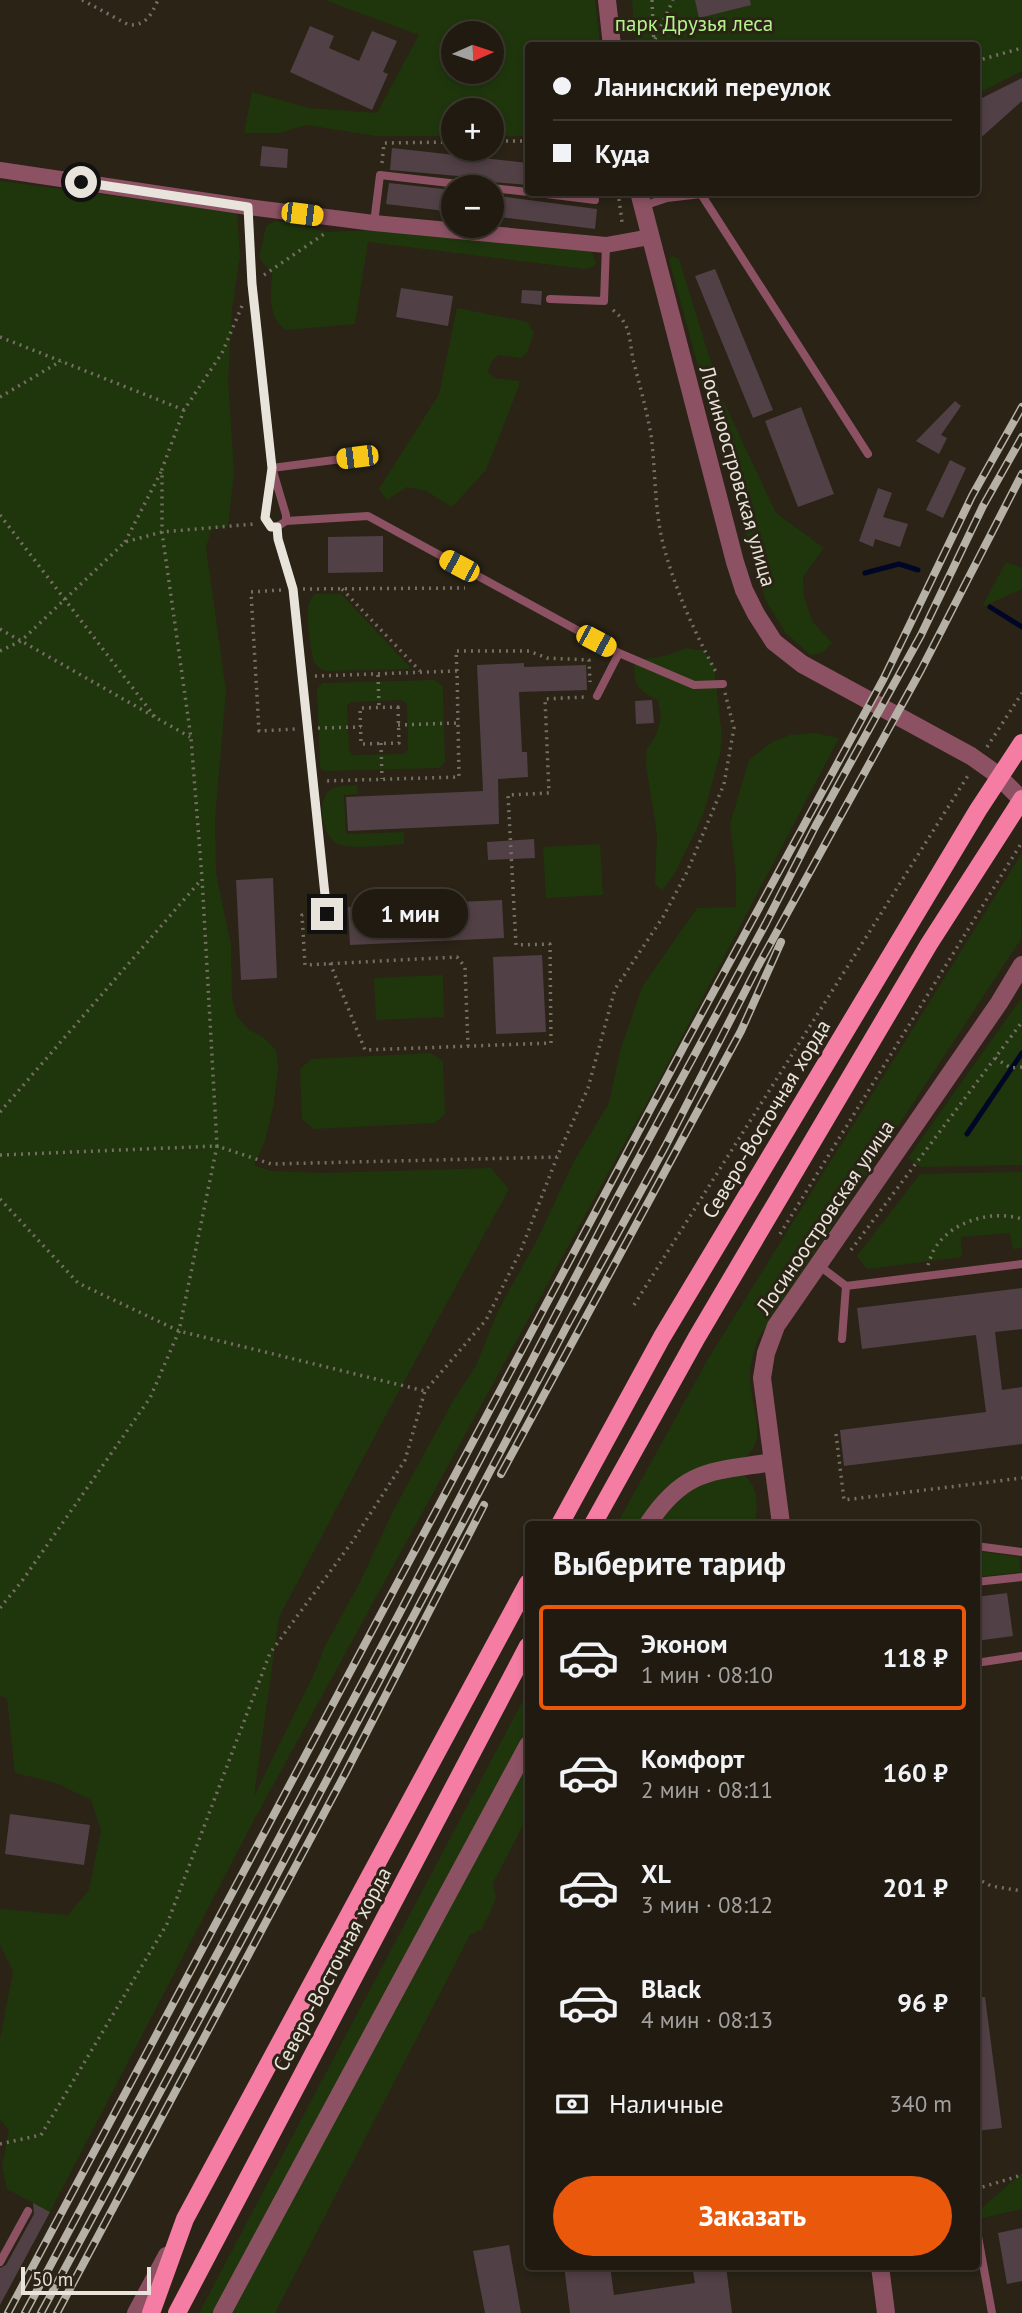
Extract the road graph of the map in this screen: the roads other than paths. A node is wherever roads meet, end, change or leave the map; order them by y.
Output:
1 (607, 0) edge
2 (612, 42) edge
3 (0, 170) edge
4 (441, 182) edge
5 (504, 189) edge
6 (525, 192) edge
7 (562, 196) edge
8 (684, 196) edge
9 (702, 196) edge
10 (641, 199) edge
11 (595, 200) dead end
12 (248, 207) junction
13 (374, 223) junction
14 (650, 237) junction
15 (606, 245) junction
16 (550, 299) dead end
17 (868, 454) dead end
18 (357, 457) dead end
19 (272, 468) junction
20 (286, 521) junction
21 (277, 527) junction
22 (619, 653) junction
23 (723, 684) road end
24 (594, 696) road end
25 (1022, 743) edge
26 (1022, 799) edge
27 (327, 914) road end
28 (1022, 965) edge
29 (817, 1264) junction
30 (1022, 1264) edge
31 (846, 1286) junction
32 (842, 1339) dead end
33 (773, 1462) junction
34 (562, 1521) edge
35 (595, 1521) edge
36 (650, 1521) edge
37 (780, 1521) edge
38 (980, 1547) edge
39 (1022, 1552) edge
40 (1022, 1577) edge
41 (980, 1582) edge
42 (525, 1589) edge
43 (525, 1652) edge
44 (1022, 1656) edge
45 (980, 1662) edge
46 (525, 1751) edge
47 (28, 2211) dead end
48 (185, 2219) junction
49 (980, 2247) edge
50 (0, 2262) edge
51 (881, 2270) edge
52 (135, 2313) edge
53 (151, 2313) edge
54 (177, 2313) edge
55 (222, 2313) edge
56 (886, 2313) edge
57 (992, 2313) edge

1 - 2 street
3 - 12 street
4 - 13 lane
5 - 6 lane
7 - 11 lane
8 - 10 lane
9 - 17 lane
10 - 14 street, Лосиноостровская улица
12 - 13 street
12 - 19 lane
13 - 15 street
14 - 15 street
14 - 26 street, Лосиноостровская улица
15 - 16 lane
18 - 19 lane
19 - 20 lane
19 - 21 lane
20 - 21 lane
20 - 22 lane
21 - 27 lane
22 - 23 lane
22 - 24 lane
25 - 34 main road, Северо-Восточная хорда
26 - 35 main road
28 - 29 street, Лосиноостровская улица
29 - 31 lane
29 - 33 street, Лосиноостровская улица
30 - 31 lane
31 - 32 lane
33 - 36 street
33 - 37 street, Лосиноостровская улица
38 - 39 lane
40 - 41 lane
42 - 48 main road, Северо-Восточная хорда
43 - 54 main road, Северо-Восточная хорда
44 - 45 lane
46 - 55 street
47 - 50 lane
48 - 52 street, Северо-Восточная хорда
48 - 53 main road, Северо-Восточная хорда
49 - 57 lane
51 - 56 street

